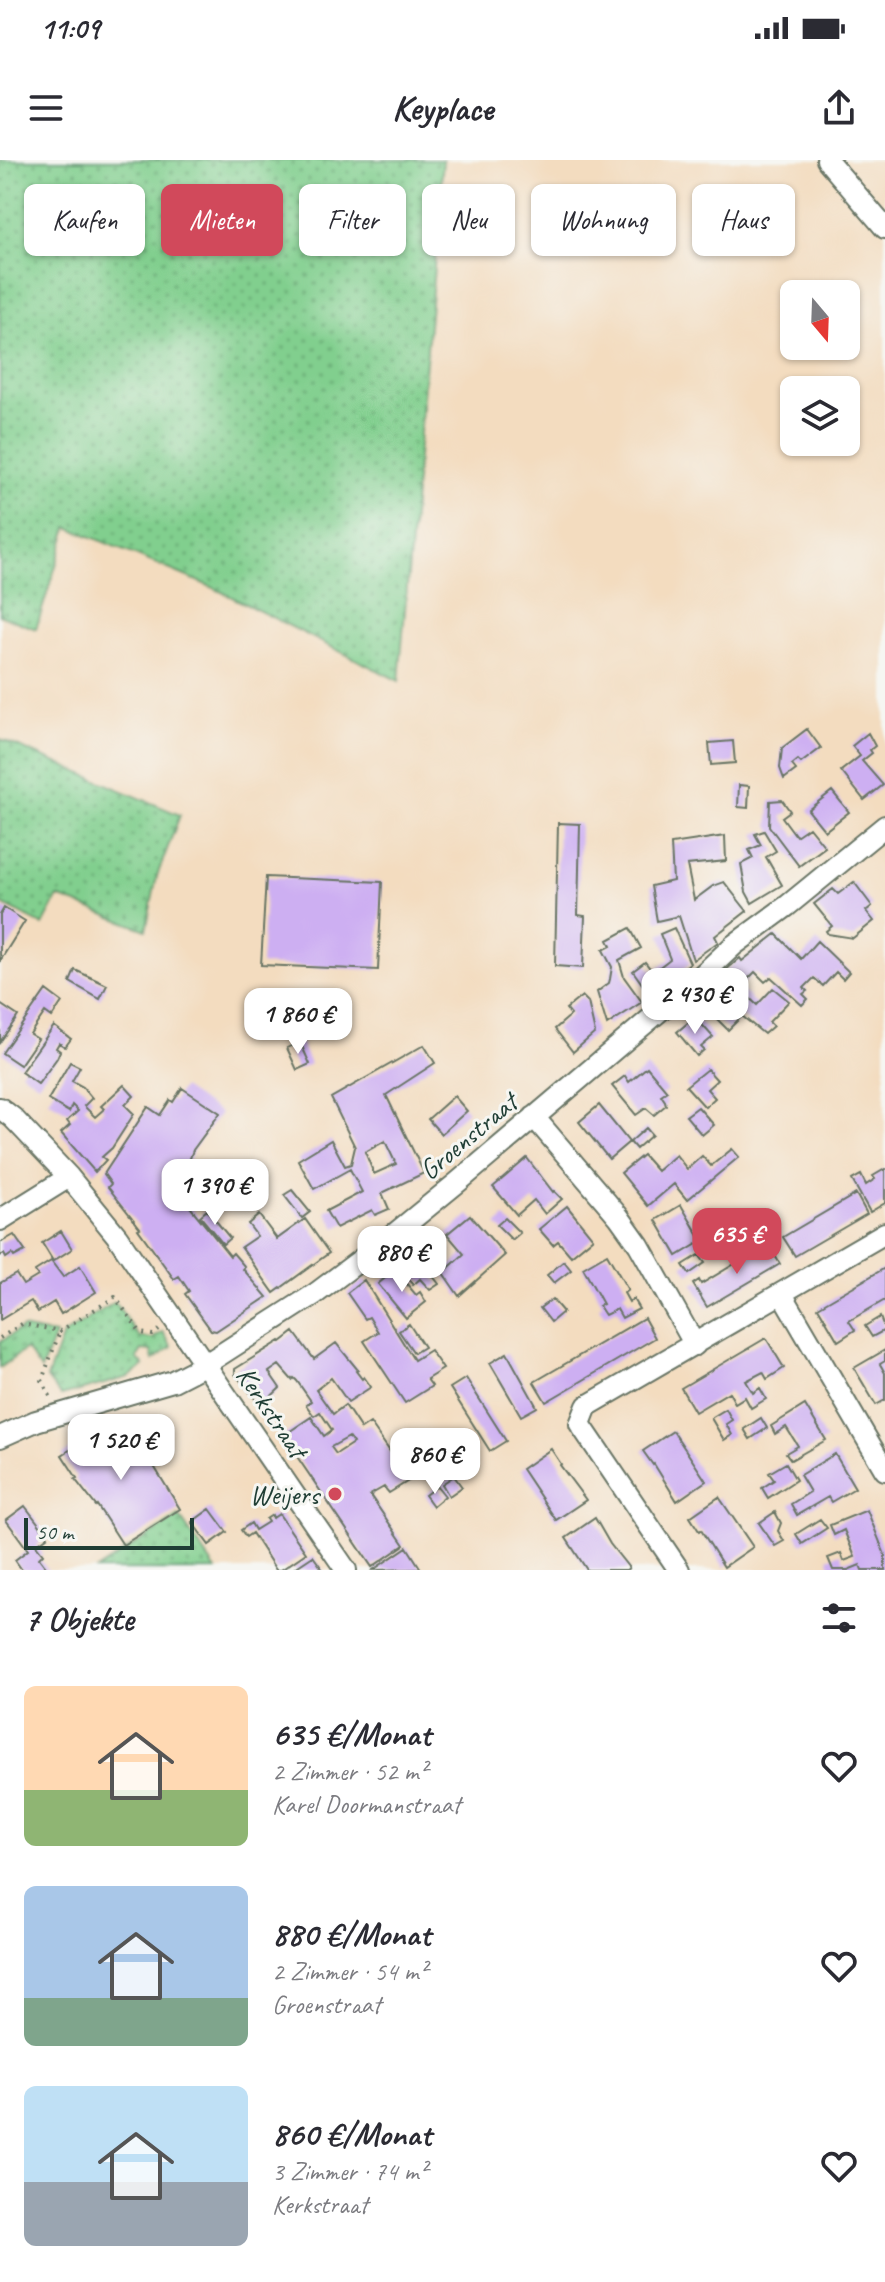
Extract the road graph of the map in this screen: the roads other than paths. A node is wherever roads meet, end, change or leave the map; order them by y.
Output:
1 (827, 160) edge
2 (885, 228) edge
3 (885, 826) edge
4 (0, 1108) edge
5 (534, 1117) junction
6 (69, 1177) junction
7 (0, 1220) edge
8 (885, 1233) edge
9 (782, 1294) junction
10 (695, 1345) junction
11 (206, 1364) junction
12 (0, 1437) edge
13 (885, 1470) edge
14 (346, 1570) edge
15 (679, 1570) edge

1 - 2 street
3 - 5 street, Groenstraat
4 - 6 street, Kerkstraat
5 - 10 street
5 - 11 street, Groenstraat
6 - 7 street
6 - 11 street, Kerkstraat
8 - 9 street
9 - 10 street
9 - 13 street
10 - 15 street
11 - 12 street, Groenstraat
11 - 14 street, Kerkstraat

